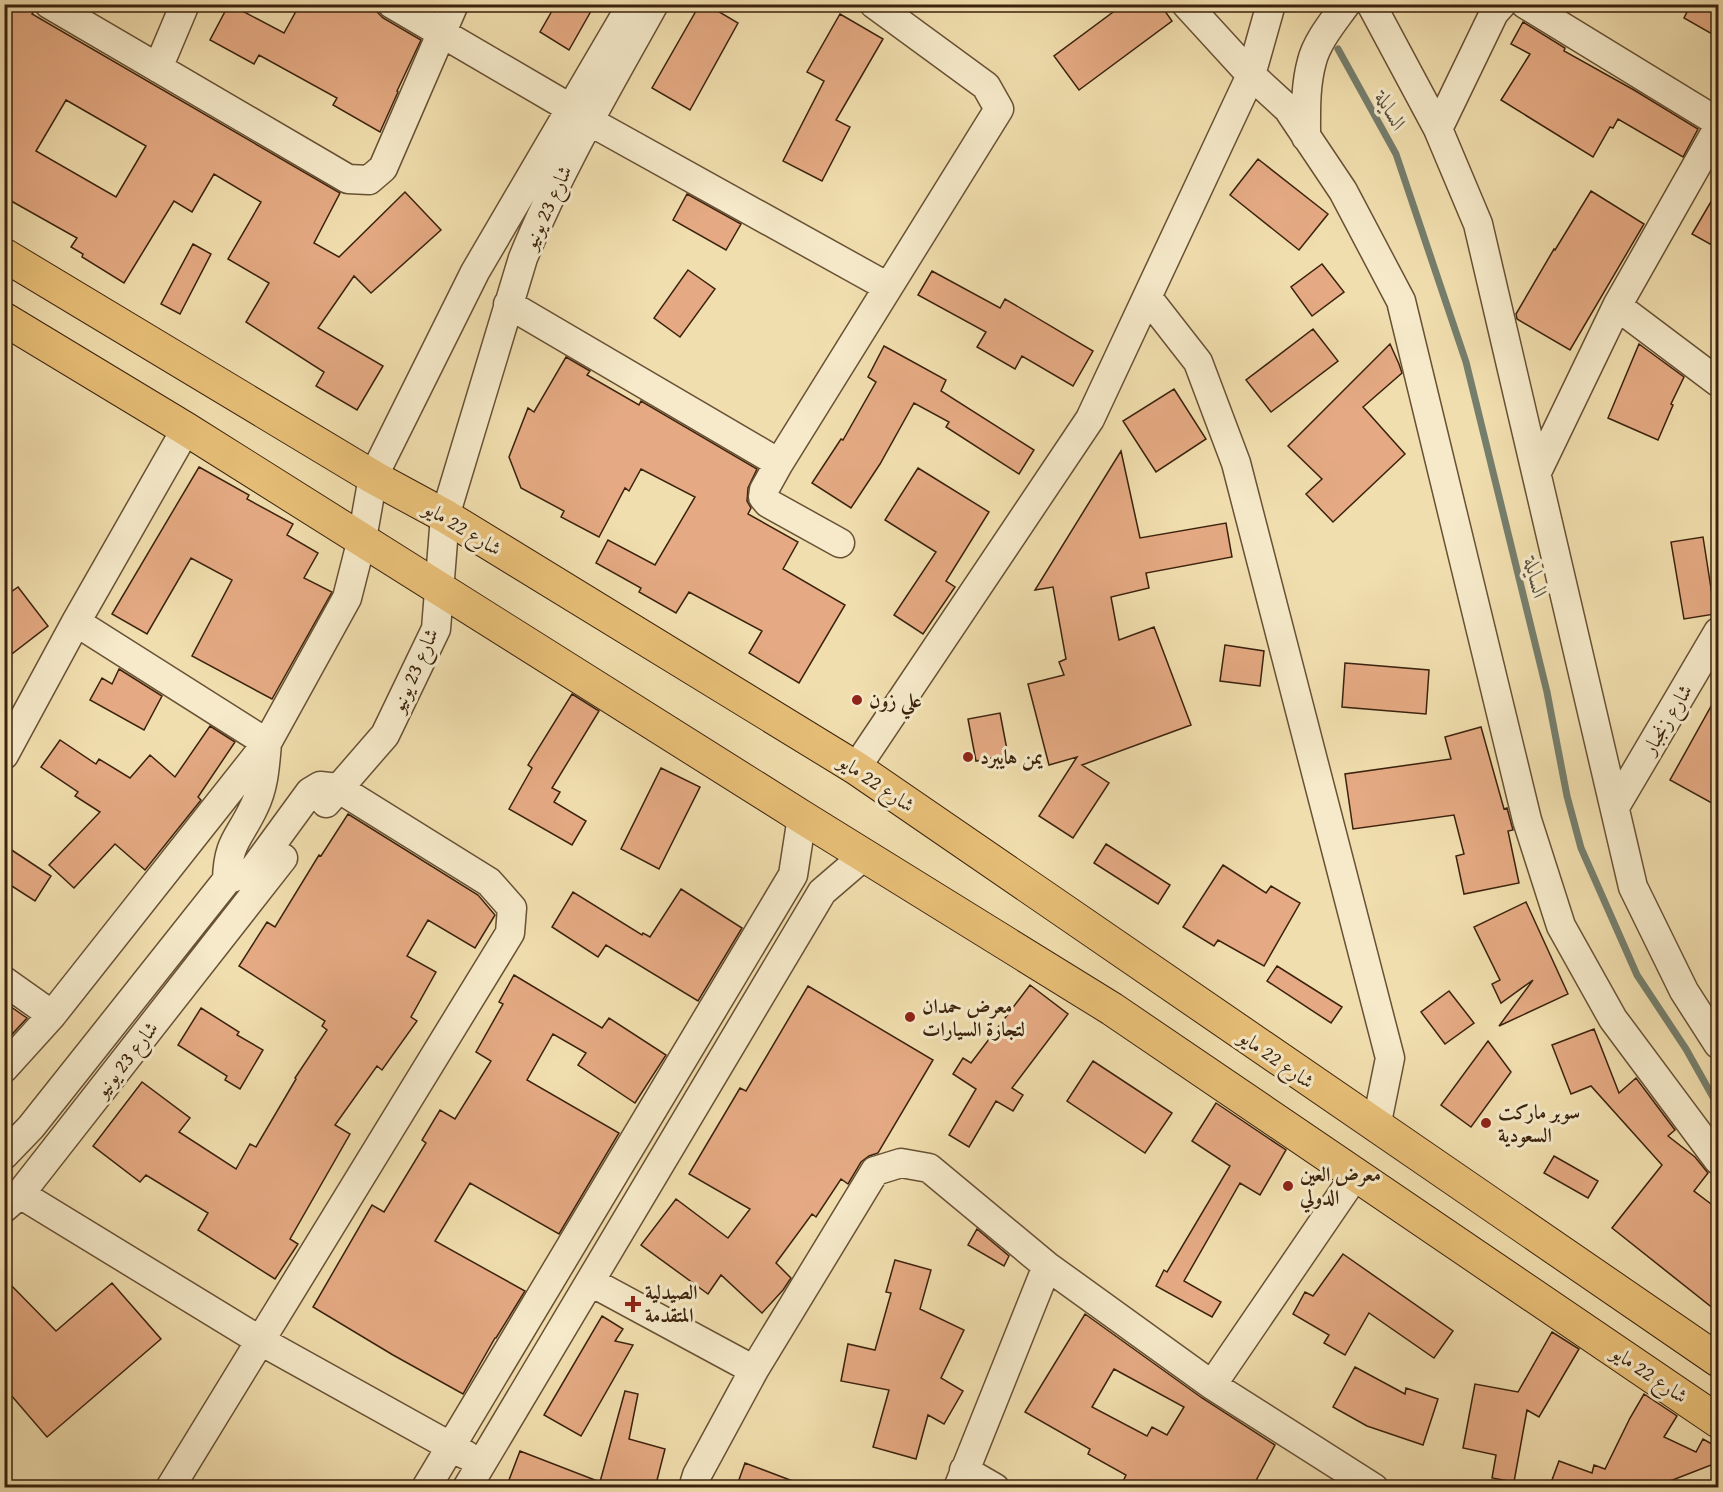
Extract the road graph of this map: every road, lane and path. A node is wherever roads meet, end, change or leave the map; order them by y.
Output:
1 (49, 4) edge
2 (185, 4) edge
3 (392, 4) edge
4 (454, 4) edge
5 (632, 4) edge
6 (654, 4) edge
7 (874, 4) edge
8 (1186, 4) edge
9 (1271, 4) edge
10 (1346, 4) edge
11 (1371, 4) edge
12 (1502, 4) edge
13 (1526, 4) edge
14 (441, 34) junction
15 (158, 68) junction
16 (1251, 75) junction
17 (579, 115) junction
18 (1719, 122) edge
19 (1719, 128) edge
20 (1438, 129) junction
21 (1306, 137) junction
22 (4, 255) edge
23 (888, 287) junction
24 (1148, 298) junction
25 (508, 304) junction
26 (1617, 306) junction
27 (4, 319) edge
28 (1719, 382) edge
29 (186, 429) junction
30 (778, 463) junction
31 (1537, 472) junction
32 (373, 477) junction
33 (445, 516) junction
34 (362, 539) junction
35 (840, 543) dead end
36 (440, 588) junction
37 (76, 622) junction
38 (1719, 632) edge
39 (267, 744) junction
40 (4, 755) edge
41 (856, 768) junction
42 (338, 788) junction
43 (1615, 807) junction
44 (802, 817) junction
45 (865, 855) junction
46 (792, 876) junction
47 (227, 880) junction
48 (821, 893) junction
49 (4, 981) edge
50 (52, 1015) junction
51 (1719, 1044) edge
52 (4, 1068) edge
53 (1376, 1127) junction
54 (4, 1155) edge
55 (1719, 1160) edge
56 (1356, 1174) junction
57 (12, 1201) edge
58 (1047, 1266) junction
59 (591, 1282) junction
60 (259, 1340) junction
61 (1719, 1360) edge
62 (754, 1370) junction
63 (1212, 1385) junction
64 (1719, 1421) edge
65 (451, 1446) junction
66 (474, 1476) edge
67 (961, 1479) edge
68 (170, 1488) edge
69 (426, 1488) edge
70 (693, 1488) edge
71 (995, 1488) edge
72 (1374, 1488) edge

1 - 15 street
2 - 15 street
3 - 14 street
4 - 14 street
5 - 17 street, شارع 23 يونيو
6 - 17 street, شارع 23 يونيو
7 - 23 street
8 - 16 street
9 - 16 street
10 - 21 street
11 - 20 street
12 - 20 street
13 - 18 street
14 - 15 street
14 - 17 street
16 - 21 street
16 - 24 street
17 - 23 street
17 - 25 street, شارع 23 يونيو
17 - 32 street, شارع 23 يونيو
19 - 26 street
20 - 31 street
21 - 55 street
22 - 32 main road, شارع 22 مايو
23 - 30 street
24 - 41 street
24 - 53 street
25 - 30 street
25 - 33 street, شارع 23 يونيو
26 - 28 street
26 - 31 street
27 - 29 main road, شارع 22 مايو
29 - 34 main road, شارع 22 مايو
29 - 37 street
30 - 35 street
31 - 43 street
32 - 33 main road, شارع 22 مايو
32 - 34 street, شارع 23 يونيو
33 - 36 street, شارع 23 يونيو
33 - 41 main road, شارع 22 مايو
34 - 36 main road, شارع 22 مايو
34 - 39 street, شارع 23 يونيو
36 - 42 street, شارع 23 يونيو
36 - 44 main road, شارع 22 مايو
37 - 39 street
37 - 40 street
38 - 43 street, شارع زنجبار
39 - 47 street
39 - 50 street, شارع 23 يونيو
41 - 53 main road, شارع 22 مايو
42 - 47 street
42 - 57 street, شارع 23 يونيو
42 - 60 street
43 - 51 street
44 - 45 main road, شارع 22 مايو
44 - 46 street
45 - 48 street
45 - 56 main road, شارع 22 مايو
46 - 48 street
46 - 65 street
47 - 54 street
48 - 59 street
49 - 50 street
50 - 52 street, شارع 23 يونيو
53 - 61 main road, شارع 22 مايو
56 - 63 street
56 - 64 main road, شارع 22 مايو
57 - 60 street
58 - 62 street
58 - 63 street
58 - 67 street
59 - 62 street
59 - 66 street
60 - 65 street
60 - 68 street
62 - 70 street
63 - 72 street
65 - 66 street
65 - 69 street
67 - 71 street

